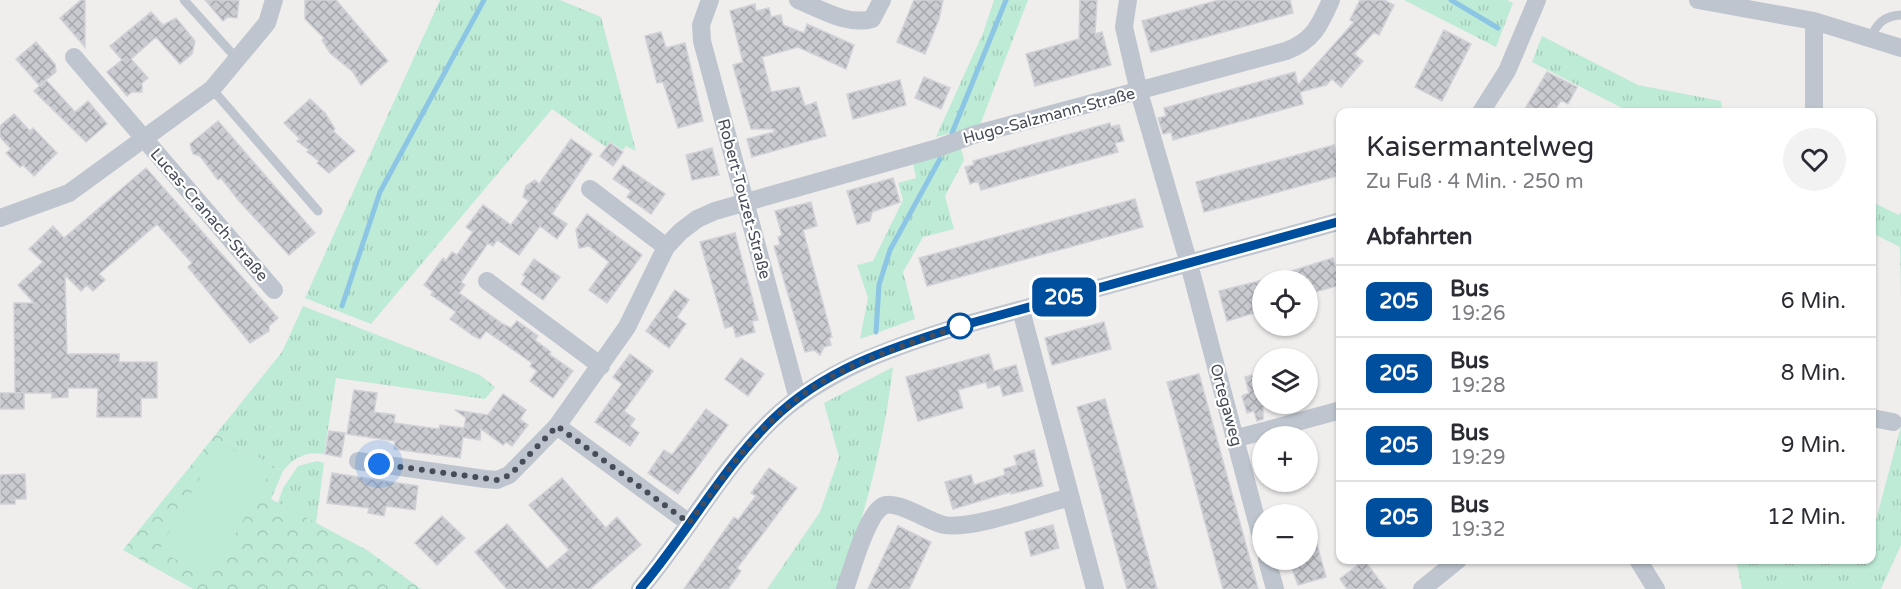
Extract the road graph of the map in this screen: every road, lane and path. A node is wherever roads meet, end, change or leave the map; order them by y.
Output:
1 (184, 0) edge
2 (274, 0) edge
3 (710, 0) edge
4 (798, 0) edge
5 (882, 0) edge
6 (1128, 0) edge
7 (1331, 0) edge
8 (1537, 0) edge
9 (1698, 0) edge
10 (1901, 15) edge
11 (1814, 21) junction
12 (1870, 39) junction
13 (1901, 48) edge
14 (74, 57) dead end
15 (237, 59) junction
16 (212, 89) junction
17 (1139, 92) junction
18 (1482, 108) edge
19 (1814, 108) edge
20 (143, 140) junction
21 (590, 189) dead end
22 (745, 204) junction
23 (318, 211) dead end
24 (0, 218) edge
25 (1336, 222) edge
26 (666, 247) junction
27 (1189, 264) junction
28 (487, 281) dead end
29 (274, 290) dead end
30 (1021, 310) junction
31 (601, 366) junction
32 (798, 399) junction
33 (1336, 411) edge
34 (1876, 419) edge
35 (1893, 422) dead end
36 (557, 426) junction
37 (1234, 439) junction
38 (358, 461) dead end
39 (1070, 497) junction
40 (1252, 505) edge
41 (689, 523) junction
42 (1453, 564) edge
43 (1640, 564) edge
44 (1270, 570) edge
45 (640, 589) edge
46 (845, 589) edge
47 (1095, 589) edge
48 (1275, 589) edge
49 (1422, 589) edge
50 (1656, 589) edge

1 - 15 lane
2 - 15 street, Lucas-Cranach-Straße
3 - 22 street, Robert-Touzet-Straße
4 - 5 street
6 - 17 street, Ortegaweg
7 - 17 street, Hugo-Salzmann-Straße
8 - 18 street
9 - 11 street
10 - 12 lane
11 - 12 street
11 - 19 street
12 - 13 street
14 - 20 street
15 - 16 street, Lucas-Cranach-Straße
16 - 20 street, Lucas-Cranach-Straße
16 - 23 lane
17 - 22 street, Hugo-Salzmann-Straße
17 - 27 street, Ortegaweg
20 - 24 street, Lucas-Cranach-Straße
20 - 29 street, Lucas-Cranach-Straße
21 - 26 street
22 - 26 street, Hugo-Salzmann-Straße
22 - 32 street, Robert-Touzet-Straße
25 - 27 street
26 - 31 street
27 - 30 street
27 - 37 street, Ortegaweg
28 - 31 street
30 - 32 street
30 - 39 street
31 - 36 street
32 - 41 street
33 - 37 street
34 - 35 street
36 - 38 street
36 - 41 street
37 - 40 street, Ortegaweg
39 - 46 street
39 - 47 street
41 - 45 street
42 - 49 street
43 - 50 street
44 - 48 street

